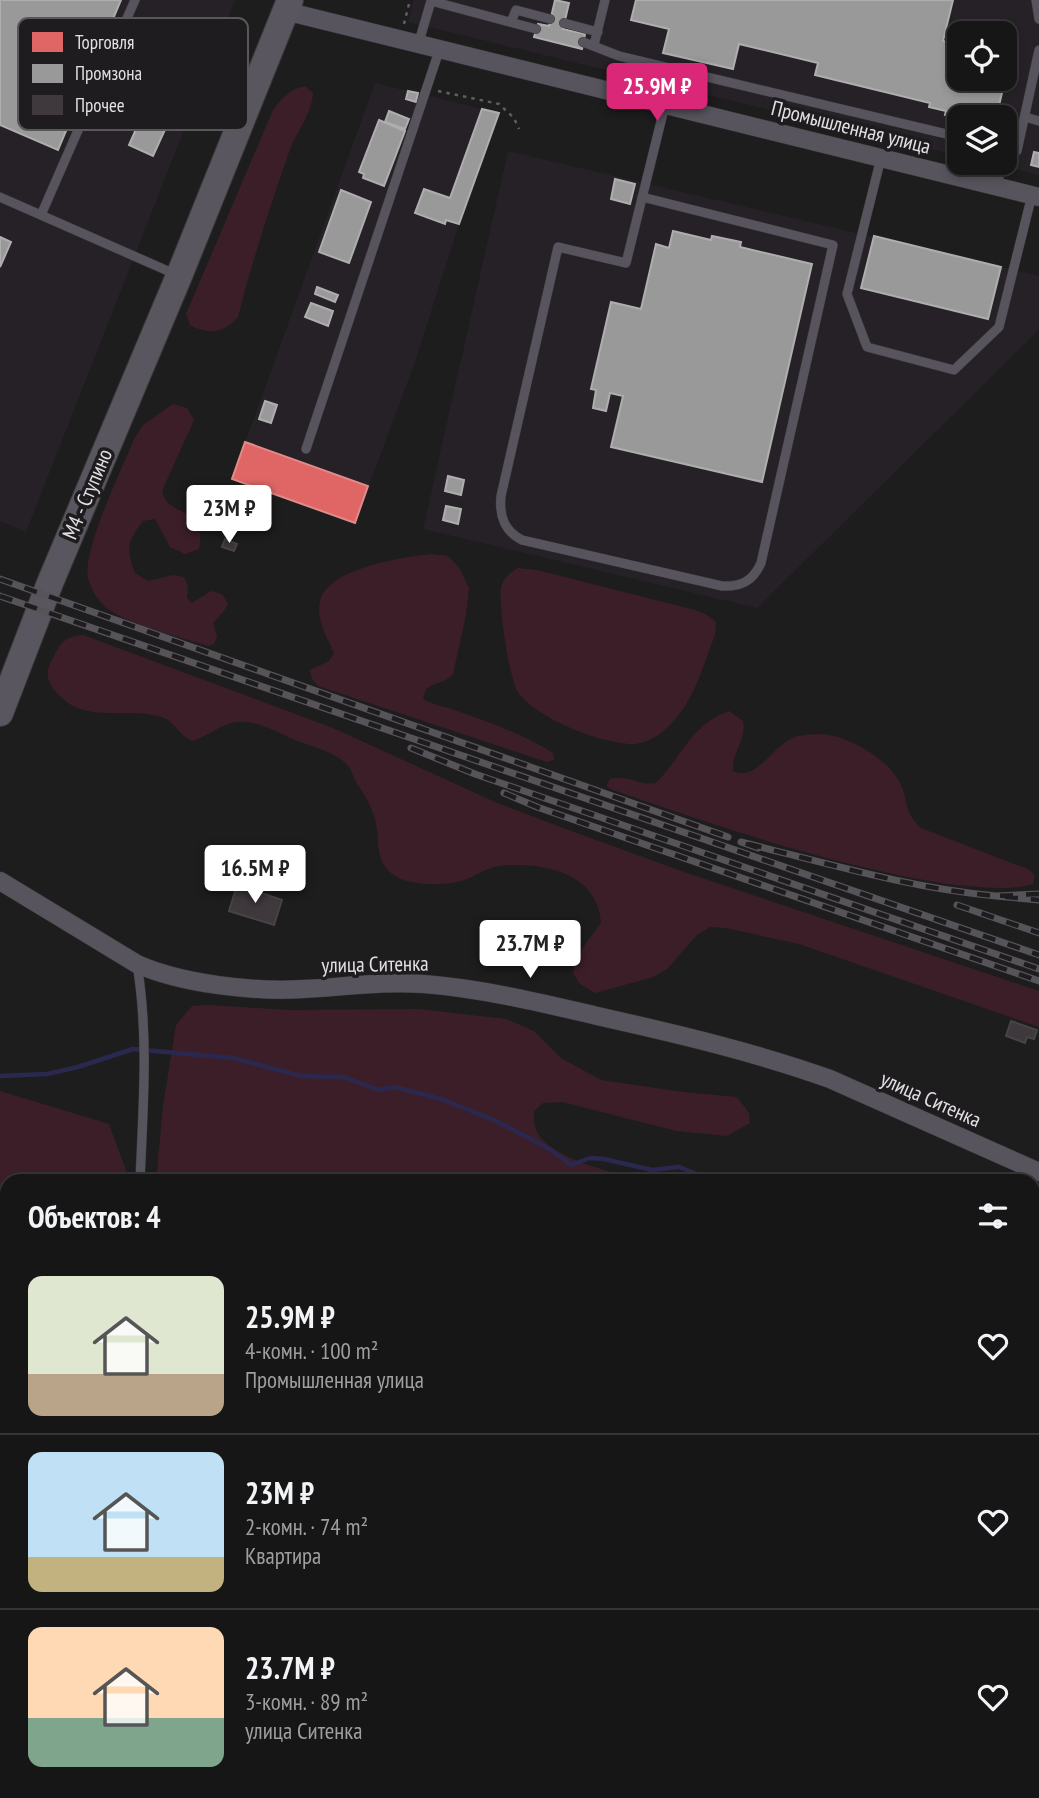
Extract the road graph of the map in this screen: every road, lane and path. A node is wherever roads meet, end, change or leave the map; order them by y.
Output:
1 (135, 0) edge
2 (410, 0) edge
3 (605, 0) edge
4 (1036, 0) edge
5 (288, 6) edge
6 (127, 18) edge
7 (550, 19) dead end
8 (1039, 19) edge
9 (511, 22) junction
10 (564, 23) dead end
11 (536, 29) dead end
12 (402, 30) dead end
13 (598, 32) junction
14 (583, 42) dead end
15 (418, 45) junction
16 (594, 45) junction
17 (1039, 50) edge
18 (439, 51) junction
19 (426, 88) junction
20 (248, 104) edge
21 (665, 106) junction
22 (1025, 117) junction
23 (1039, 121) edge
24 (78, 130) edge
25 (237, 130) edge
26 (519, 130) dead end
27 (947, 134) edge
28 (1017, 151) edge
29 (881, 158) junction
30 (999, 175) edge
31 (997, 186) junction
32 (1035, 196) edge
33 (0, 197) edge
34 (642, 197) junction
35 (41, 215) junction
36 (178, 276) junction
37 (306, 449) dead end
38 (0, 713) edge
39 (0, 881) edge
40 (137, 964) junction
41 (1039, 1172) edge
42 (140, 1174) edge

1 - 6 lane
2 - 12 path
3 - 13 lane
4 - 8 lane
5 - 15 street, Промышленная улица
5 - 20 main road, М4 - Ступино
7 - 9 lane
9 - 11 lane
9 - 15 lane
10 - 13 lane
13 - 16 lane
14 - 16 lane
15 - 18 street, Промышленная улица
16 - 27 lane
17 - 22 lane
18 - 19 lane
18 - 21 street, Промышленная улица
19 - 26 path
19 - 37 lane
21 - 29 street, Промышленная улица
21 - 34 lane
22 - 23 lane
22 - 28 lane
24 - 35 lane
25 - 36 main road, М4 - Ступино
29 - 31 street, Промышленная улица
29 - 32 lane
30 - 31 lane
31 - 32 street, Промышленная улица
33 - 35 lane
34 - 34 lane
35 - 36 lane
36 - 38 main road, М4 - Ступино
39 - 40 street, улица Ситенка
40 - 41 street, улица Ситенка
40 - 42 lane

